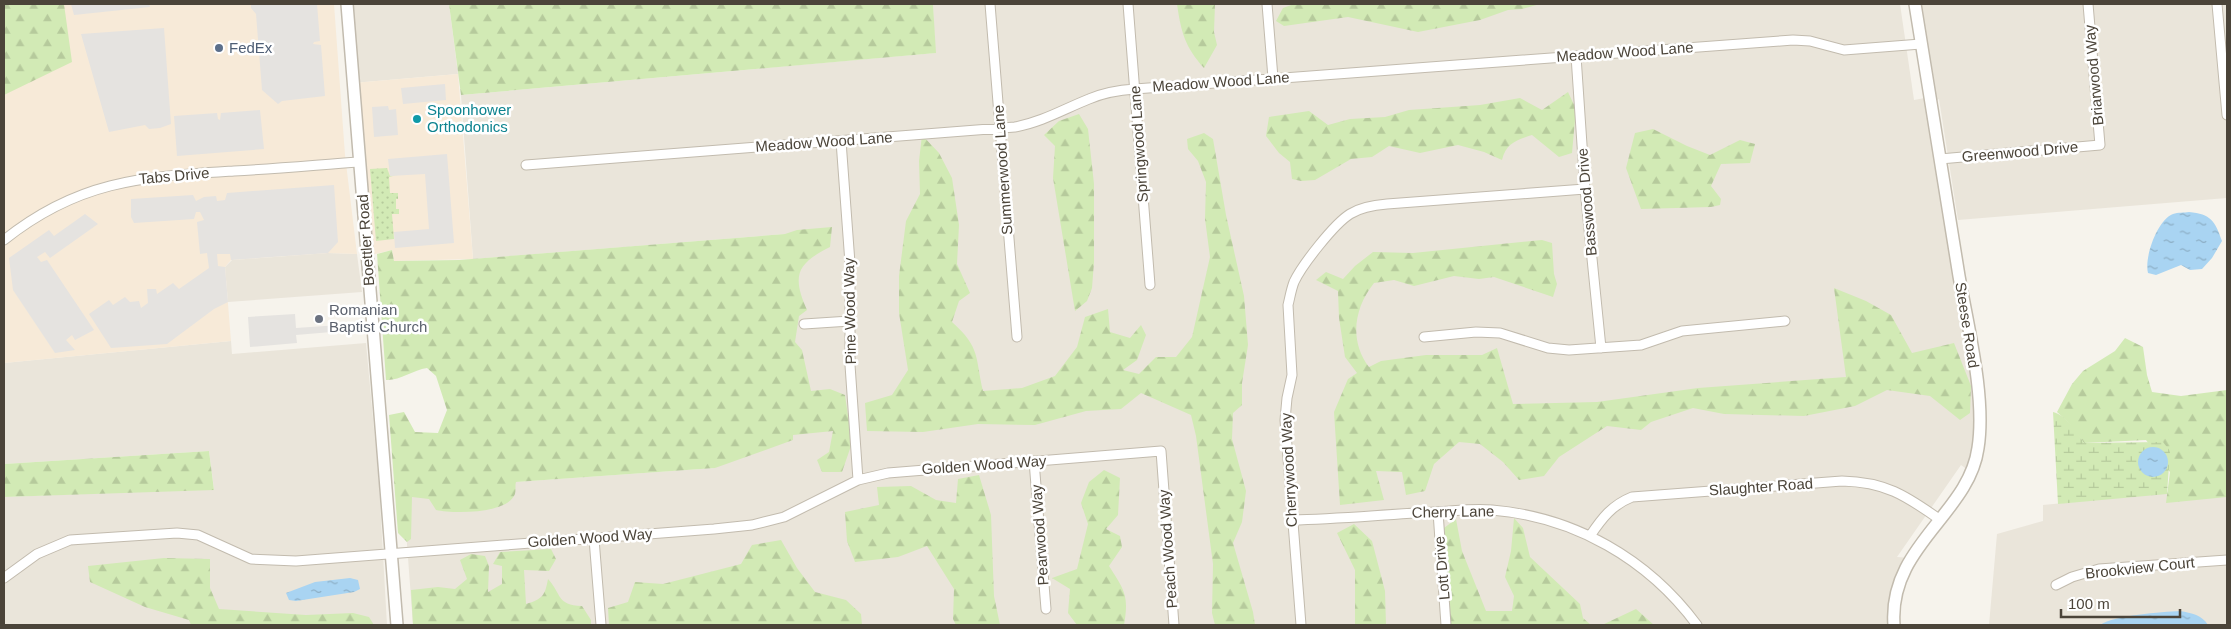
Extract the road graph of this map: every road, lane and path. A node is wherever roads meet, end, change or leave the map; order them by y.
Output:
1 (347, 4) edge
2 (990, 4) edge
3 (1128, 4) edge
4 (1267, 4) edge
5 (1915, 4) edge
6 (2088, 4) edge
7 (2217, 4) edge
8 (1922, 44) junction
9 (1576, 56) junction
10 (1273, 78) junction
11 (1135, 89) junction
12 (2227, 115) edge
13 (999, 128) junction
14 (840, 141) junction
15 (2100, 146) joint
16 (1940, 159) junction
17 (359, 162) junction
18 (526, 164) dead end
19 (1585, 189) junction
20 (4, 240) edge
21 (1150, 285) dead end
22 (850, 321) junction
23 (1785, 321) dead end
24 (804, 324) dead end
25 (1424, 336) dead end
26 (1017, 337) dead end
27 (1601, 348) junction
28 (1034, 461) junction
29 (1162, 472) joint
30 (858, 480) junction
31 (1438, 512) junction
32 (1939, 519) junction
33 (1292, 520) junction
34 (1590, 536) junction
35 (594, 539) junction
36 (391, 553) junction
37 (2227, 560) edge
38 (4, 578) edge
39 (2056, 585) dead end
40 (1046, 608) dead end
41 (397, 625) edge
42 (601, 625) edge
43 (1174, 625) edge
44 (1301, 625) edge
45 (1446, 625) edge
46 (1698, 625) edge
47 (1894, 625) edge

1 - 17 street, Boettler Road
2 - 13 street, Summerwood Lane
3 - 11 street, Springwood Lane
4 - 10 street
5 - 8 street, Steese Road
6 - 15 street, Briarwood Way
7 - 12 street
8 - 9 street, Meadow Wood Lane
8 - 16 street, Steese Road
9 - 10 street, Meadow Wood Lane
9 - 19 street, Basswood Drive
10 - 11 street, Meadow Wood Lane
11 - 13 street, Meadow Wood Lane
11 - 21 street, Springwood Lane
13 - 14 street, Meadow Wood Lane
13 - 26 street, Summerwood Lane
14 - 18 street, Meadow Wood Lane
14 - 22 street, Pine Wood Way
15 - 16 street, Greenwood Drive
16 - 32 street, Steese Road
17 - 20 street, Tabs Drive
17 - 36 street, Boettler Road
19 - 27 street, Basswood Drive
19 - 33 street, Cherrywood Way
22 - 24 street
22 - 30 street, Pine Wood Way
23 - 27 street
25 - 27 street
28 - 29 street, Golden Wood Way
28 - 30 street, Golden Wood Way
28 - 40 street, Pearwood Way
29 - 43 street, Peach Wood Way
30 - 35 street, Golden Wood Way
31 - 33 street, Cherry Lane
31 - 34 street, Cherry Lane
31 - 45 street, Lott Drive
32 - 34 street, Slaughter Road
32 - 47 street, Steese Road
33 - 44 street, Cherrywood Way
34 - 46 street, Cherry Lane
35 - 36 street, Golden Wood Way
35 - 42 street
36 - 38 street, Golden Wood Way
36 - 41 street, Boettler Road
37 - 39 street, Brookview Court

